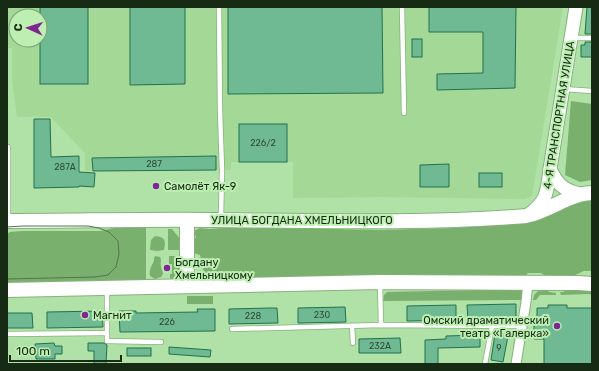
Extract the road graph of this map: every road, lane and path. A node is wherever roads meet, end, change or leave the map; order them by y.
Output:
1 (219, 7) edge
2 (402, 7) edge
3 (576, 7) edge
4 (571, 38) junction
5 (592, 38) edge
6 (563, 89) junction
7 (592, 91) edge
8 (404, 113) dead end
9 (7, 147) edge
10 (550, 169) junction
11 (586, 194) edge
12 (8, 195) edge
13 (526, 216) junction
14 (187, 220) junction
15 (221, 220) junction
16 (8, 221) edge
17 (380, 282) junction
18 (528, 282) junction
19 (590, 285) edge
20 (187, 286) junction
21 (107, 288) junction
22 (7, 290) edge
23 (381, 325) junction
24 (352, 326) junction
25 (492, 326) junction
26 (522, 326) junction
27 (232, 329) dead end
28 (107, 333) junction
29 (7, 334) edge
30 (161, 342) dead end
31 (353, 343) dead end
32 (485, 364) edge
33 (516, 364) edge

1 - 15 lane
2 - 8 lane
3 - 4 main road, 4-Я ТРАНСПОРТНАЯ УЛИЦА
4 - 5 lane
4 - 6 main road, 4-Я ТРАНСПОРТНАЯ УЛИЦА
6 - 7 lane
6 - 10 main road, 4-Я ТРАНСПОРТНАЯ УЛИЦА
9 - 12 lane
10 - 11 main road
10 - 13 main road, 4-Я ТРАНСПОРТНАЯ УЛИЦА
11 - 13 main road, УЛИЦА БОГДАНА ХМЕЛЬНИЦКОГО
12 - 16 lane
13 - 15 main road, УЛИЦА БОГДАНА ХМЕЛЬНИЦКОГО
14 - 15 main road, УЛИЦА БОГДАНА ХМЕЛЬНИЦКОГО
14 - 16 main road, УЛИЦА БОГДАНА ХМЕЛЬНИЦКОГО
14 - 20 main road
17 - 18 main road
17 - 20 main road
17 - 23 lane
18 - 19 main road
18 - 26 street
20 - 21 main road
21 - 22 main road
21 - 28 lane
23 - 24 lane
23 - 25 lane
24 - 27 lane
24 - 31 lane
25 - 26 lane
25 - 32 lane
26 - 33 street
28 - 29 lane
28 - 30 lane

